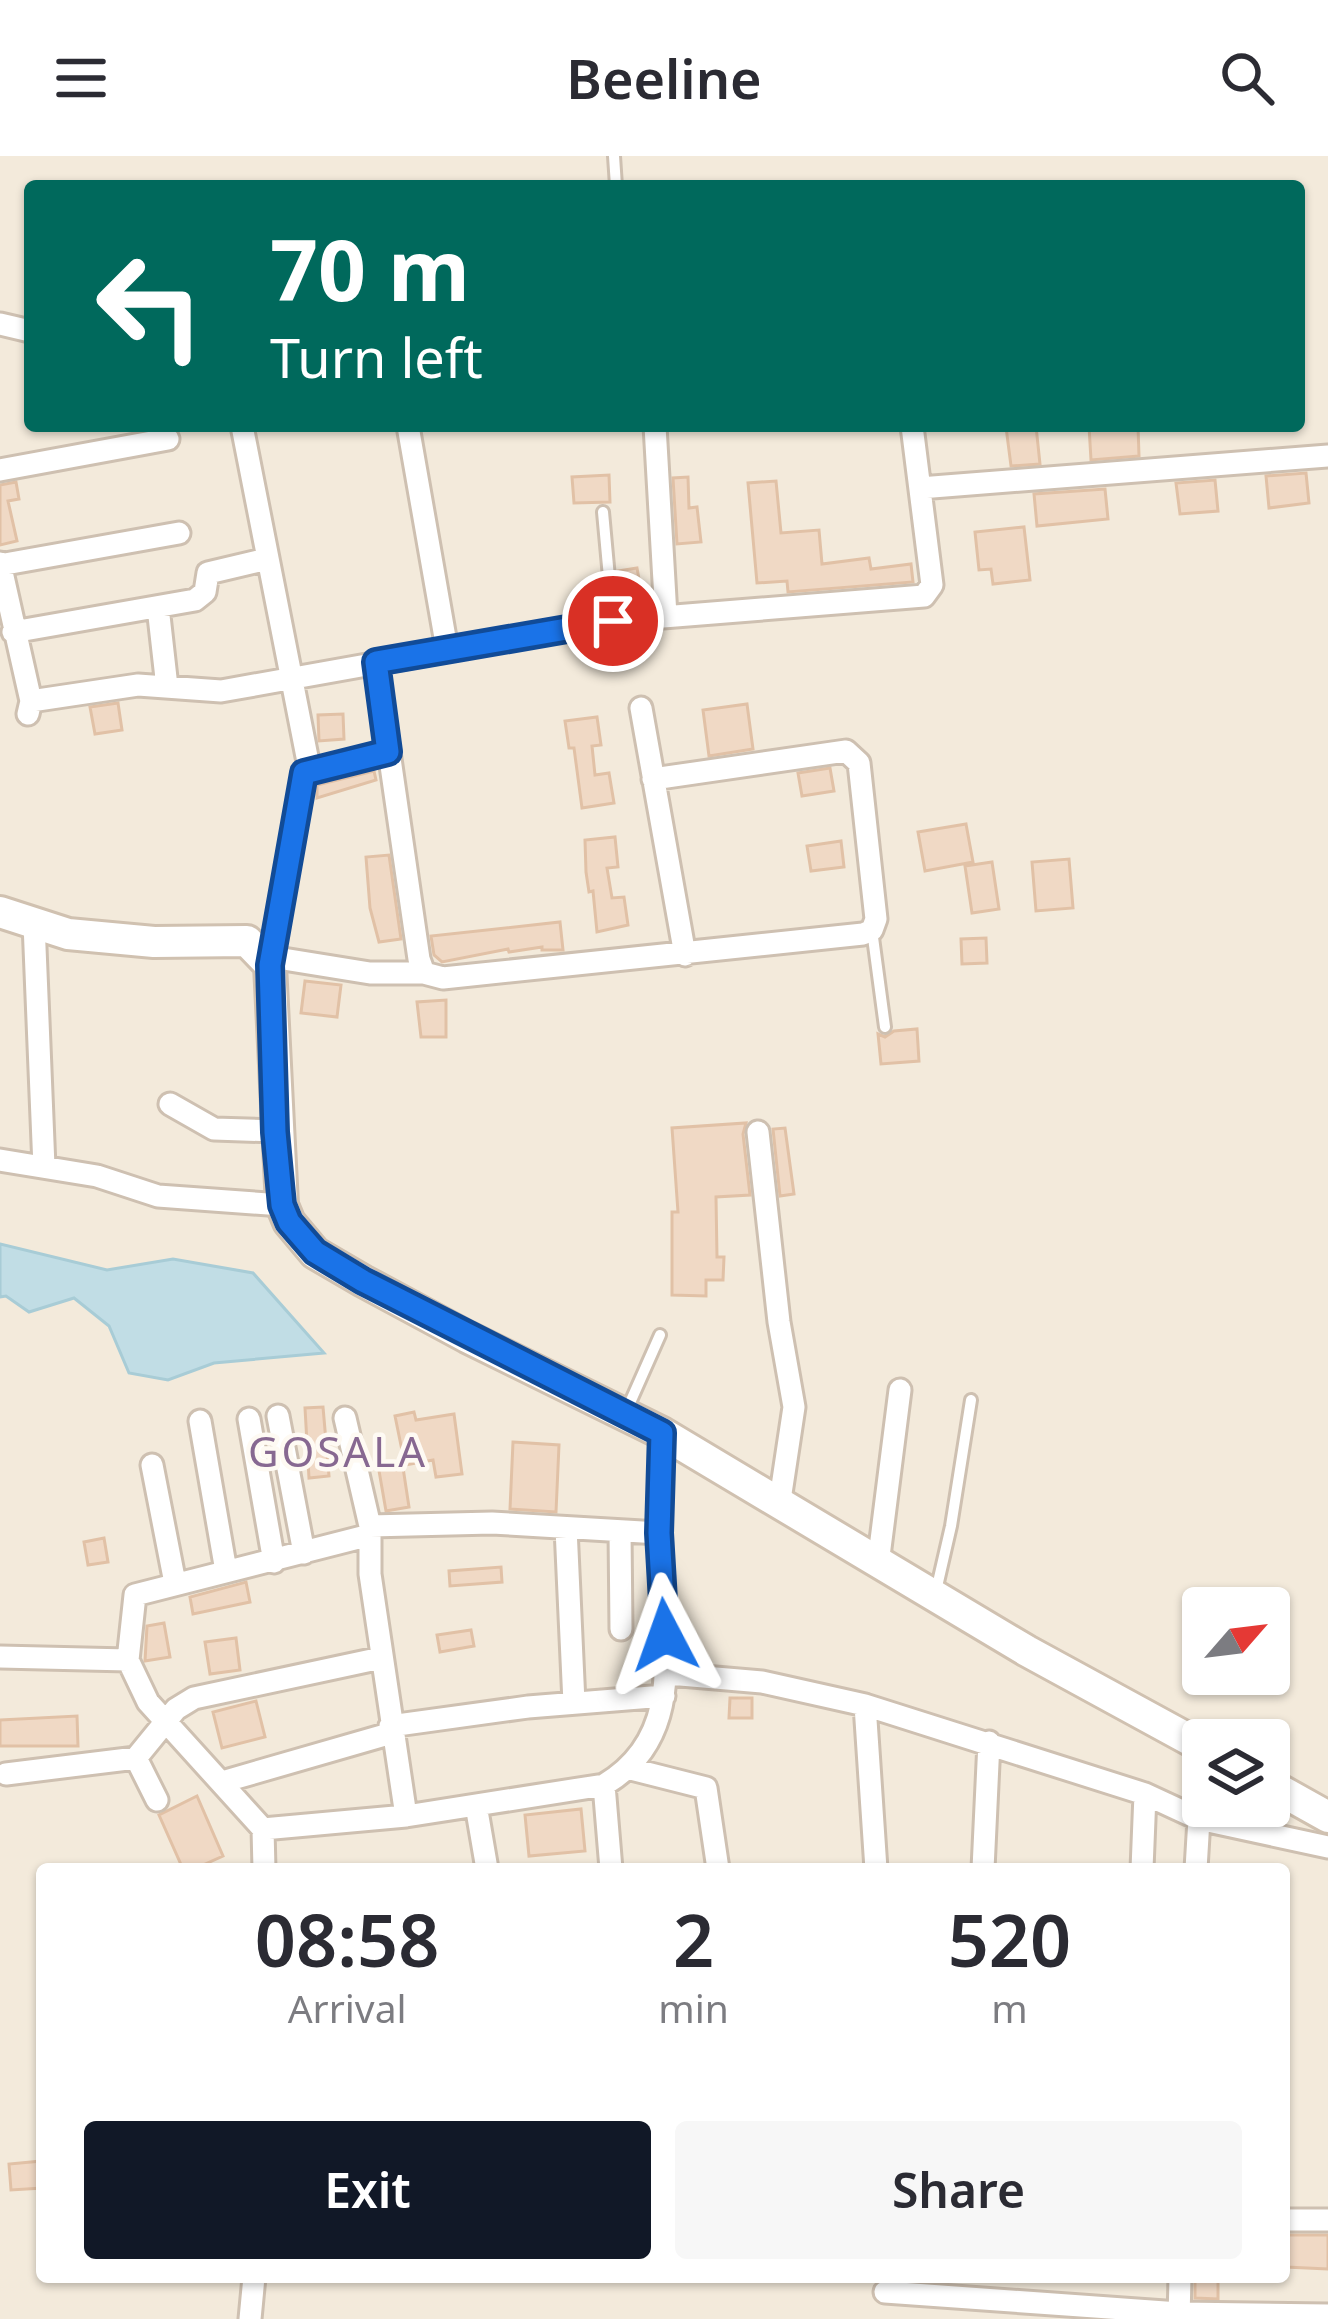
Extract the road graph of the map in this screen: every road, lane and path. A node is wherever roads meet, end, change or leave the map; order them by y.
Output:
1 (243, 432) edge
2 (409, 432) edge
3 (655, 432) edge
4 (913, 432) edge
5 (168, 439) dead end
6 (1328, 456) edge
7 (0, 470) edge
8 (920, 488) junction
9 (603, 512) dead end
10 (178, 532) dead end
11 (267, 559) junction
12 (0, 564) edge
13 (158, 607) junction
14 (666, 616) junction
15 (613, 621) junction
16 (8, 622) edge
17 (447, 649) junction
18 (376, 662) junction
19 (291, 677) junction
20 (166, 687) junction
21 (641, 708) dead end
22 (388, 752) junction
23 (310, 772) junction
24 (653, 779) junction
25 (0, 912) edge
26 (34, 923) junction
27 (872, 930) junction
28 (685, 955) junction
29 (270, 961) junction
30 (424, 973) junction
31 (885, 1027) dead end
32 (170, 1104) dead end
33 (275, 1132) junction
34 (758, 1132) dead end
35 (0, 1160) edge
36 (44, 1167) junction
37 (282, 1205) junction
38 (660, 1335) dead end
39 (900, 1390) dead end
40 (971, 1400) dead end
41 (625, 1415) junction
42 (278, 1416) dead end
43 (345, 1418) dead end
44 (249, 1419) dead end
45 (200, 1421) dead end
46 (662, 1433) junction
47 (152, 1466) dead end
48 (780, 1500) junction
49 (566, 1528) junction
50 (370, 1531) junction
51 (620, 1531) junction
52 (659, 1533) junction
53 (304, 1553) junction
54 (274, 1562) junction
55 (878, 1564) junction
56 (226, 1571) junction
57 (175, 1583) junction
58 (934, 1597) junction
59 (621, 1629) dead end
60 (0, 1657) edge
61 (381, 1658) junction
62 (128, 1660) junction
63 (667, 1685) junction
64 (574, 1703) junction
65 (865, 1705) junction
66 (167, 1723) junction
67 (391, 1730) junction
68 (1182, 1736) edge
69 (989, 1742) junction
70 (136, 1759) junction
71 (631, 1769) junction
72 (6, 1774) dead end
73 (222, 1782) junction
74 (604, 1785) junction
75 (1145, 1794) junction
76 (1290, 1796) edge
77 (157, 1800) dead end
78 (476, 1805) junction
79 (1182, 1811) edge
80 (406, 1816) junction
81 (1328, 1817) edge
82 (1199, 1827) edge
83 (1236, 1827) edge
84 (263, 1829) junction
85 (1328, 1847) edge
86 (264, 1863) edge
87 (486, 1863) edge
88 (610, 1863) edge
89 (717, 1863) edge
90 (876, 1863) edge
91 (983, 1863) edge
92 (1142, 1863) edge
93 (1196, 1863) edge
94 (1290, 2220) edge
95 (1328, 2220) edge
96 (253, 2283) edge
97 (1180, 2283) edge
98 (885, 2293) dead end
99 (1328, 2315) edge
100 (1179, 2316) edge
101 (250, 2319) edge

1 - 11 street
2 - 17 street
3 - 14 street
4 - 8 street
5 - 7 street
6 - 8 street
8 - 14 street
9 - 15 lane
10 - 12 street
11 - 13 street
11 - 19 street
12 - 16 street
13 - 16 street
13 - 20 street
14 - 15 street
15 - 17 street
16 - 20 street
17 - 18 street
18 - 19 street
18 - 22 street
19 - 20 street
19 - 23 street
21 - 24 street
22 - 23 street
22 - 30 street
23 - 29 street
24 - 27 street
24 - 28 street
25 - 26 main road
26 - 29 main road
26 - 36 street
27 - 28 street
27 - 31 lane
28 - 30 street
29 - 30 street
29 - 33 main road
32 - 33 street
33 - 37 main road
34 - 48 street
35 - 36 street
36 - 37 street
37 - 41 main road
38 - 41 lane
39 - 55 street
40 - 58 lane
41 - 46 main road
42 - 53 street
43 - 50 street
44 - 54 street
45 - 56 street
46 - 48 main road
46 - 52 street
47 - 57 street
48 - 55 main road
49 - 50 street
49 - 51 street
49 - 64 street
50 - 53 street
50 - 61 street
51 - 52 street
51 - 59 street
52 - 63 street
53 - 54 street
54 - 56 street
55 - 58 main road
56 - 57 street
57 - 62 street
58 - 68 main road
60 - 62 street
61 - 66 street
61 - 67 street
62 - 66 street
63 - 64 street
63 - 65 street
63 - 71 street
64 - 67 street
65 - 69 street
65 - 90 street
66 - 70 street
66 - 73 street
67 - 73 street
67 - 80 street
69 - 75 street
69 - 91 street
70 - 72 street
70 - 77 street
71 - 74 street
71 - 89 street
73 - 84 street
74 - 78 street
74 - 88 street
75 - 79 street
75 - 92 street
76 - 81 main road
78 - 80 street
78 - 87 street
80 - 84 street
82 - 93 street
83 - 85 street
84 - 86 street
94 - 95 street
96 - 101 street
97 - 100 street
98 - 100 street
99 - 100 street

